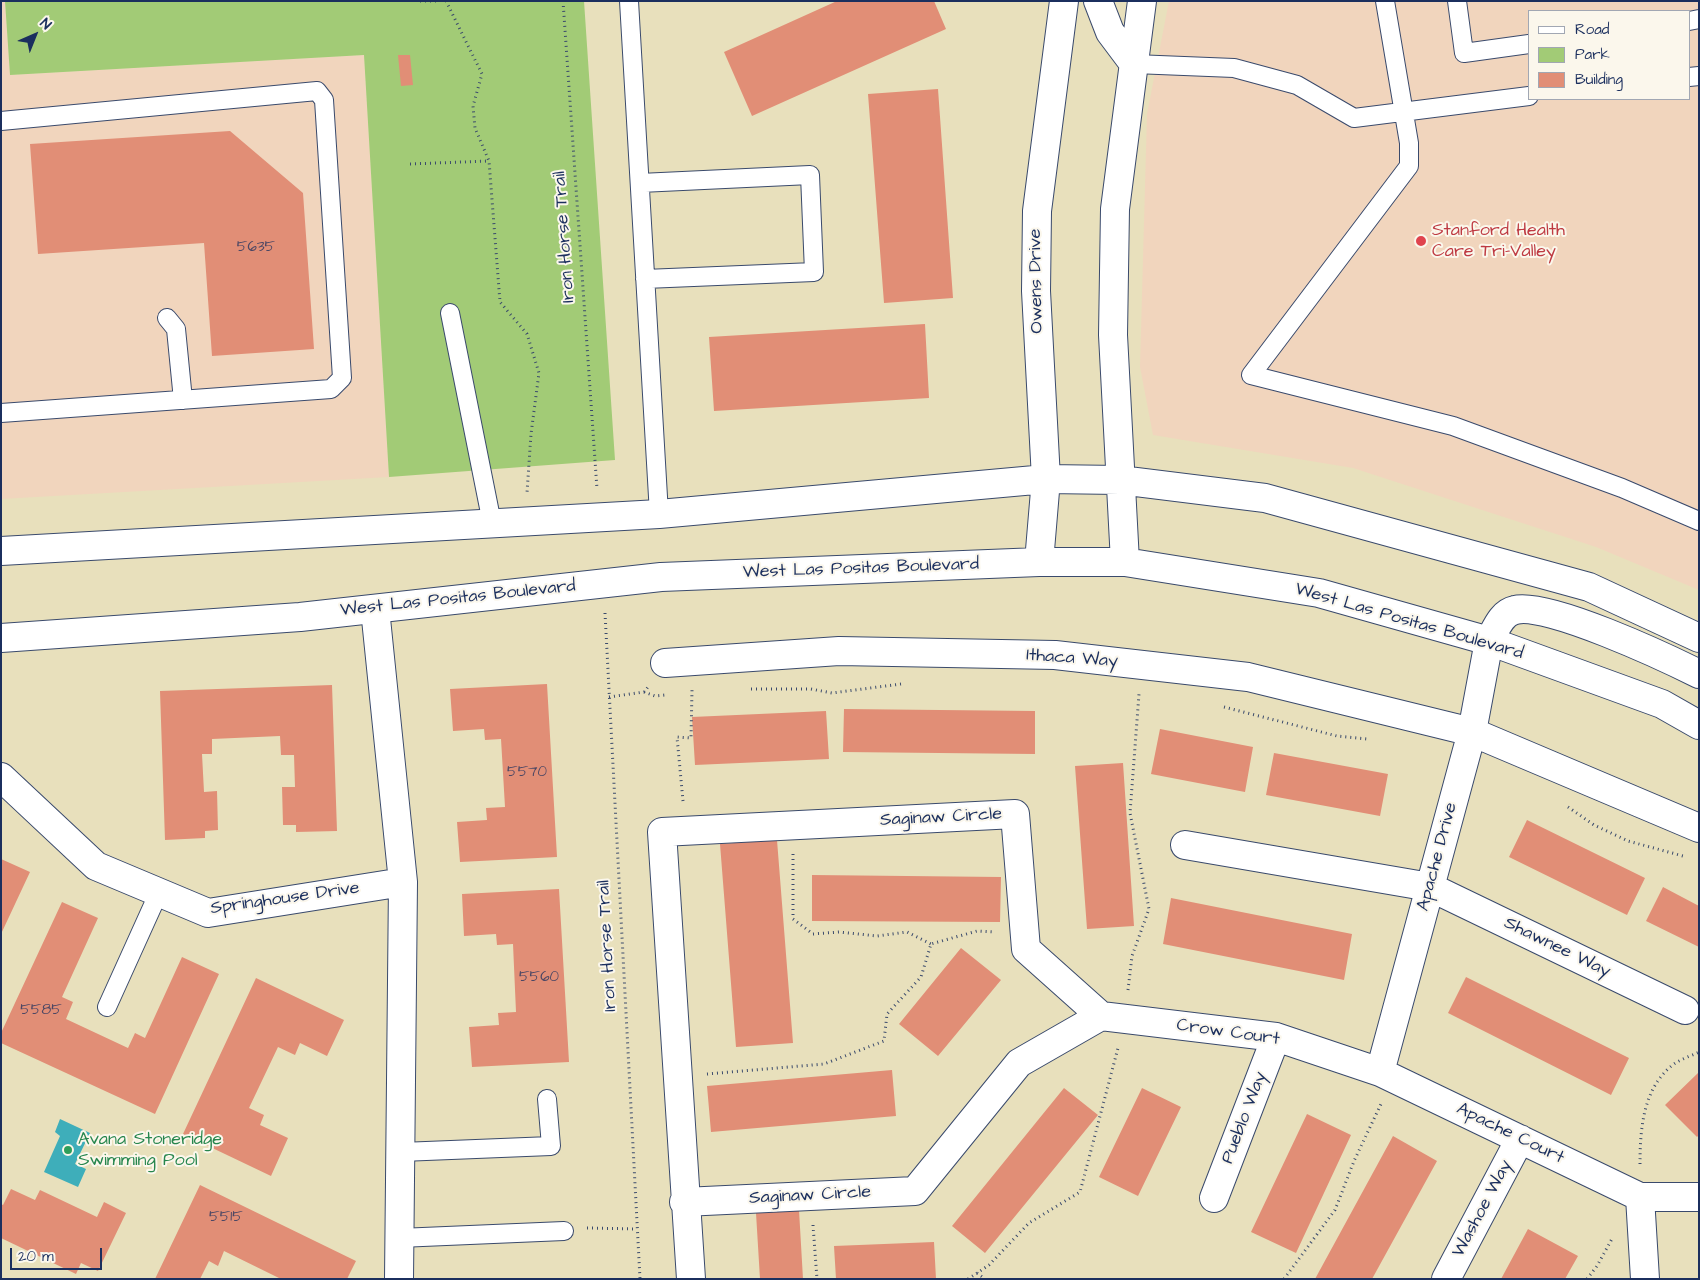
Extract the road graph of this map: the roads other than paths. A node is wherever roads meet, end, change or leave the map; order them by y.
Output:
1 (629, 1) edge
2 (1064, 1) edge
3 (1098, 1) edge
4 (1142, 1) edge
5 (1385, 1) edge
6 (1456, 1) edge
7 (1528, 44) edge
8 (1134, 64) junction
9 (1528, 96) edge
10 (1403, 111) junction
11 (1, 121) edge
12 (640, 183) junction
13 (645, 280) junction
14 (450, 313) dead end
15 (167, 318) dead end
16 (183, 400) junction
17 (1, 413) edge
18 (1046, 479) junction
19 (1120, 480) junction
20 (659, 514) junction
21 (1699, 521) edge
22 (492, 523) junction
23 (1, 550) edge
24 (1039, 562) junction
25 (1125, 562) junction
26 (375, 609) junction
27 (1, 638) edge
28 (1699, 638) edge
29 (1489, 641) junction
30 (677, 663) road end
31 (1699, 674) edge
32 (1699, 724) edge
33 (1472, 732) junction
34 (1, 777) edge
35 (1699, 828) edge
36 (1184, 845) dead end
37 (403, 882) junction
38 (1430, 887) junction
39 (160, 892) junction
40 (107, 1007) dead end
41 (1685, 1010) dead end
42 (1113, 1018) junction
43 (1276, 1037) junction
44 (1385, 1074) junction
45 (547, 1099) dead end
46 (1520, 1139) junction
47 (401, 1152) junction
48 (1640, 1196) junction
49 (1699, 1197) edge
50 (1214, 1198) dead end
51 (684, 1202) junction
52 (564, 1231) road end
53 (399, 1238) junction
54 (399, 1279) edge
55 (691, 1279) edge
56 (1446, 1279) edge
57 (1645, 1279) edge

1 - 12 lane
2 - 18 street, Owens Drive
3 - 8 street
4 - 8 street
5 - 10 lane
6 - 7 lane
8 - 10 lane
8 - 19 street
9 - 10 lane
10 - 21 lane
11 - 16 lane
12 - 13 lane
12 - 13 lane
13 - 20 lane
14 - 22 lane
15 - 16 lane
16 - 17 lane
18 - 19 street
18 - 20 street
18 - 24 street, Owens Drive
19 - 25 street
19 - 28 street
20 - 22 street
22 - 23 street
24 - 25 street, West Las Positas Boulevard
24 - 26 street, West Las Positas Boulevard
25 - 29 street, West Las Positas Boulevard
26 - 27 street, West Las Positas Boulevard
26 - 37 street
29 - 31 street, Apache Drive
29 - 32 street, West Las Positas Boulevard
29 - 33 street, Apache Drive
30 - 33 street, Ithaca Way
33 - 35 street
33 - 38 street, Apache Drive
34 - 39 street, Springhouse Drive
36 - 38 street
37 - 39 street, Springhouse Drive
37 - 47 street
38 - 41 street, Shawnee Way
38 - 44 street, Apache Drive
39 - 40 lane
42 - 43 street, Crow Court
42 - 51 street, Saginaw Circle
42 - 51 street, Saginaw Circle
43 - 44 street, Crow Court
43 - 50 street, Pueblo Way
44 - 46 street, Apache Court
45 - 47 lane
46 - 48 street, Apache Court
46 - 56 street, Washoe Way
47 - 53 street
48 - 49 street
48 - 57 street
51 - 55 street
52 - 53 lane
53 - 54 street

